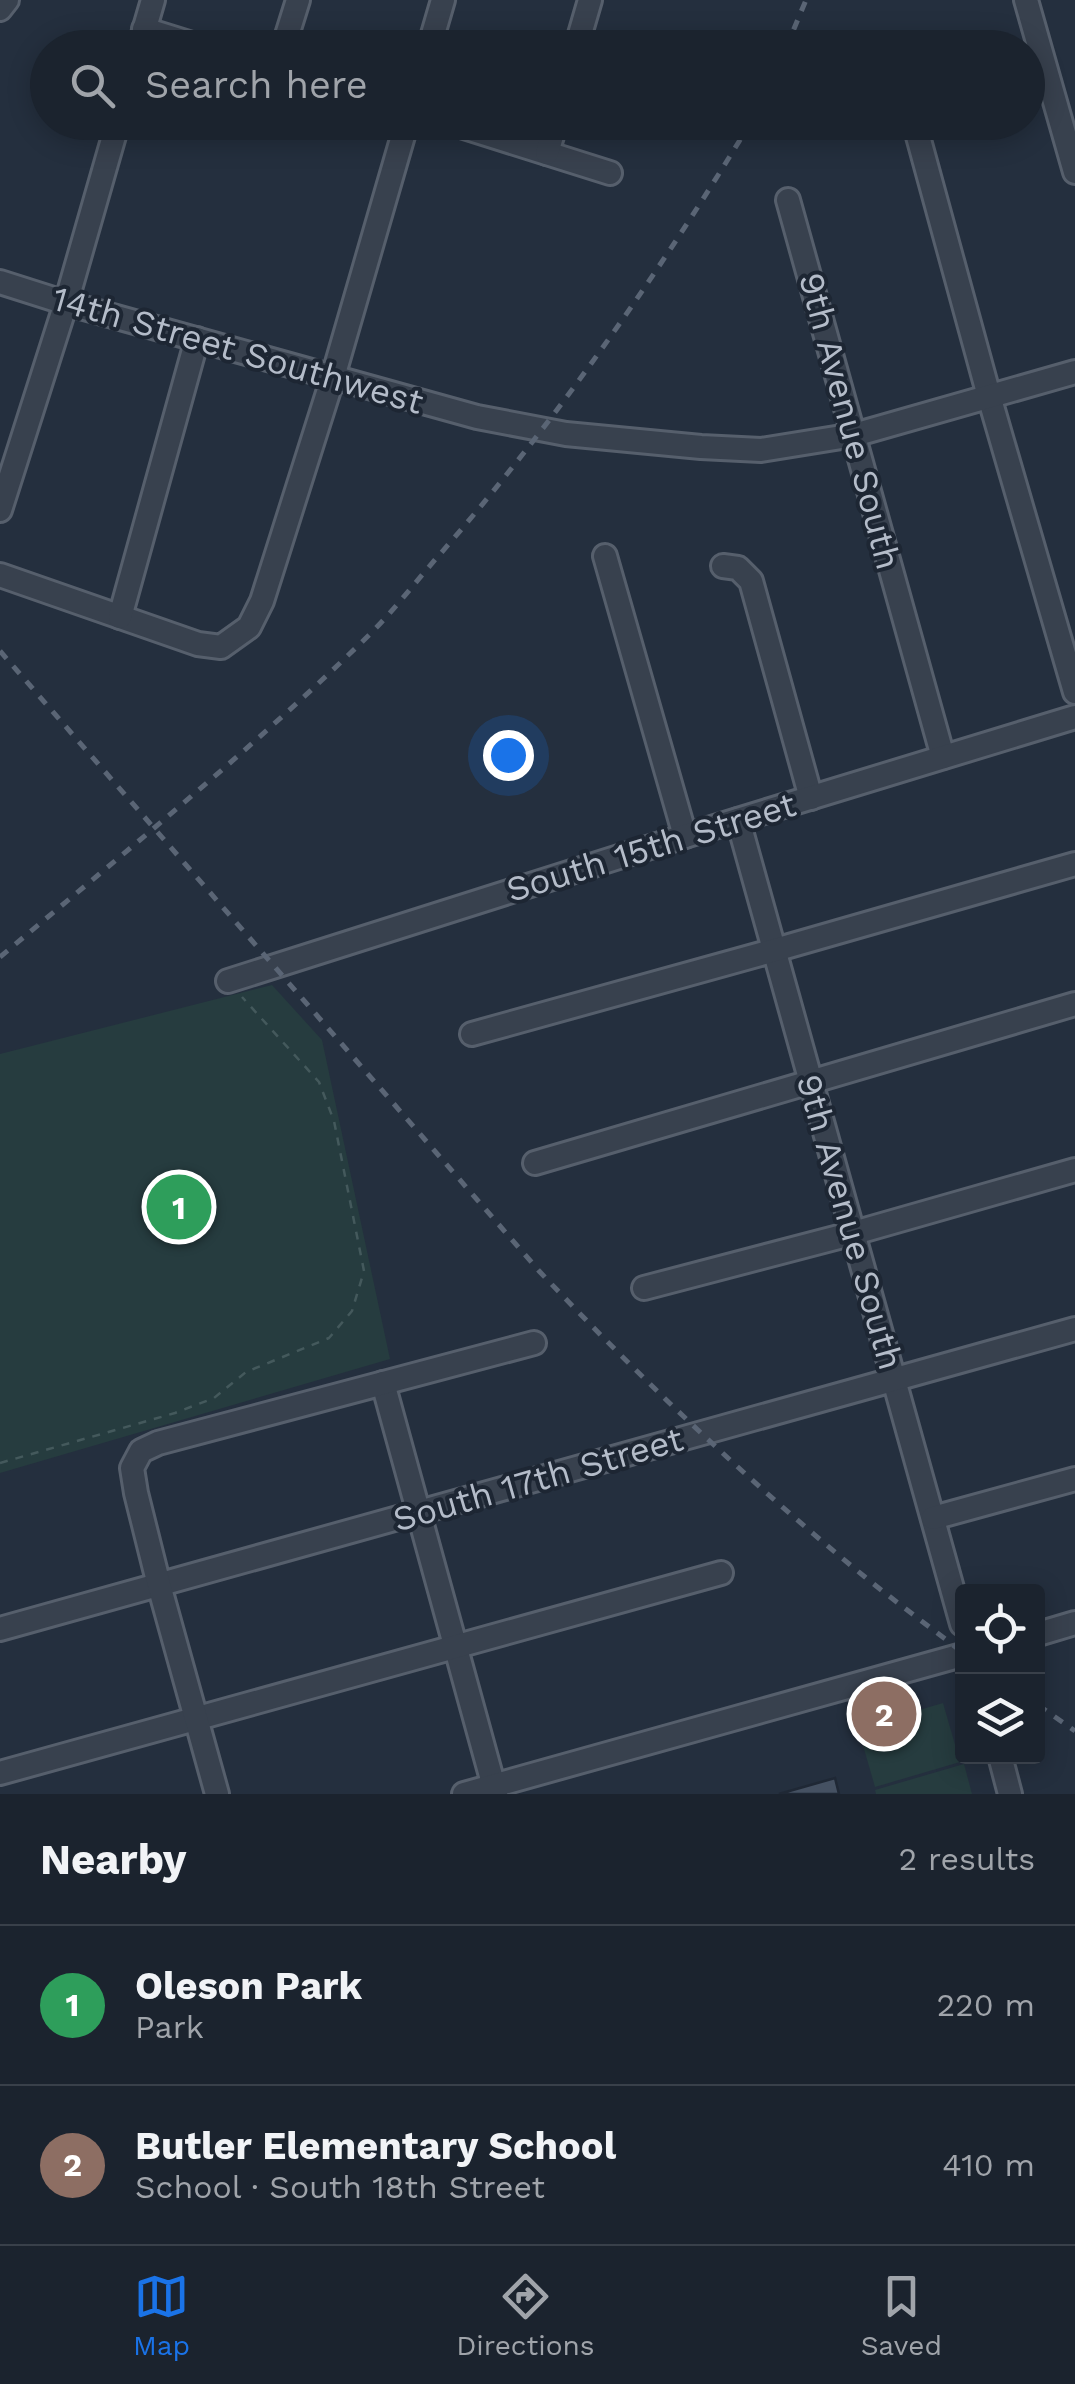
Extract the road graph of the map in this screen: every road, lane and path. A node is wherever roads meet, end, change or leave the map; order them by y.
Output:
1 (7, 0) edge
2 (153, 0) edge
3 (298, 0) edge
4 (443, 0) edge
5 (590, 0) edge
6 (1026, 0) edge
7 (0, 9) edge
8 (144, 30) edge
9 (289, 30) edge
10 (434, 30) edge
11 (581, 30) edge
12 (1035, 30) edge
13 (1045, 67) edge
14 (113, 140) edge
15 (401, 140) edge
16 (505, 140) edge
17 (551, 140) edge
18 (919, 140) edge
19 (547, 153) junction
20 (610, 172) dead end
21 (1075, 172) edge
22 (788, 200) dead end
23 (0, 282) edge
24 (66, 303) junction
25 (197, 339) junction
26 (1075, 372) edge
27 (333, 377) junction
28 (989, 396) junction
29 (854, 435) junction
30 (4, 488) edge
31 (0, 510) edge
32 (605, 556) dead end
33 (723, 566) dead end
34 (0, 575) edge
35 (120, 617) junction
36 (1075, 692) edge
37 (1075, 717) edge
38 (943, 758) junction
39 (810, 798) junction
40 (738, 820) junction
41 (684, 836) junction
42 (1075, 864) edge
43 (775, 950) junction
44 (228, 981) joint
45 (1075, 1004) edge
46 (472, 1034) dead end
47 (811, 1082) junction
48 (535, 1163) dead end
49 (1075, 1170) edge
50 (854, 1234) junction
51 (644, 1288) dead end
52 (1075, 1329) edge
53 (534, 1343) dead end
54 (894, 1380) junction
55 (384, 1384) junction
56 (0, 1463) edge
57 (1075, 1479) edge
58 (419, 1512) junction
59 (933, 1518) junction
60 (720, 1573) dead end
61 (158, 1585) junction
62 (955, 1598) edge
63 (1075, 1623) edge
64 (0, 1629) edge
65 (1045, 1632) edge
66 (456, 1647) junction
67 (955, 1656) edge
68 (196, 1718) junction
69 (1002, 1764) edge
70 (0, 1774) edge
71 (495, 1790) edge
72 (217, 1794) edge
73 (464, 1794) edge
74 (1010, 1794) edge

1 - 7 street
2 - 8 street
3 - 9 street
4 - 10 street
5 - 11 street
6 - 12 street
13 - 21 street
14 - 24 street
15 - 27 street
16 - 19 street
17 - 19 street
18 - 28 street
19 - 20 street
22 - 29 street, 9th Avenue South
23 - 24 street, 14th Street Southwest
24 - 25 street, 14th Street Southwest
24 - 30 street
25 - 27 street, 14th Street Southwest
25 - 35 street
26 - 28 street, 14th Street Southwest
27 - 29 street, 14th Street Southwest
27 - 35 street
28 - 29 street, 14th Street Southwest
28 - 36 street
29 - 38 street, 9th Avenue South
30 - 31 street
32 - 41 street
33 - 39 street
34 - 35 street
37 - 38 street, South 15th Street
38 - 39 street, South 15th Street
39 - 40 street, South 15th Street
40 - 41 street, South 15th Street
40 - 43 street, 9th Avenue South
41 - 44 street, South 15th Street
42 - 43 street
43 - 46 street
43 - 47 street, 9th Avenue South
44 - 56 path
45 - 47 street
47 - 48 street
47 - 50 street, 9th Avenue South
49 - 50 street
50 - 51 street
50 - 54 street, 9th Avenue South
52 - 54 street, South 17th Street
53 - 55 street
54 - 58 street, South 17th Street
54 - 59 street, 9th Avenue South
55 - 58 street
55 - 61 street
57 - 59 street
58 - 61 street, South 17th Street
58 - 66 street
59 - 62 street, 9th Avenue South
60 - 66 street
61 - 64 street, South 17th Street
61 - 68 street
63 - 65 street
66 - 68 street
66 - 71 street
67 - 71 street
68 - 70 street
68 - 72 street
69 - 74 street
71 - 73 street

